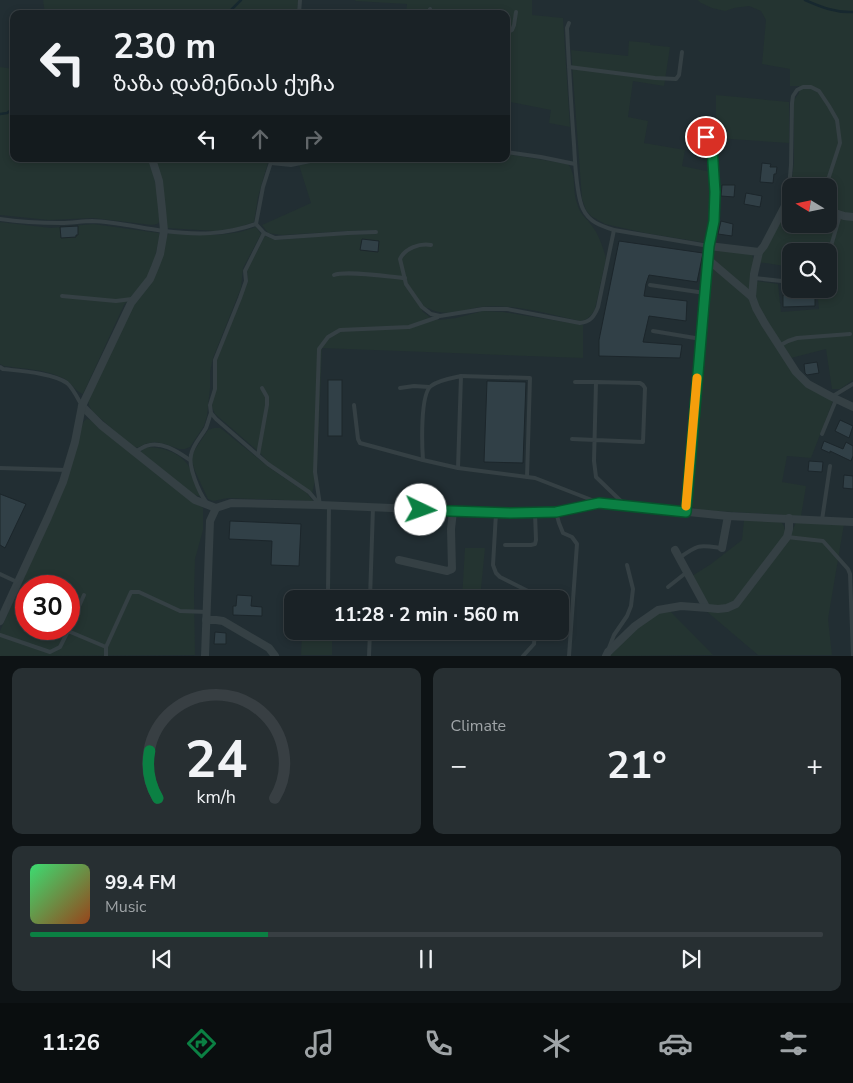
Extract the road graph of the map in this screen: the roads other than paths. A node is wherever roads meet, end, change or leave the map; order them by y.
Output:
1 (516, 12) dead end
2 (569, 23) dead end
3 (510, 31) edge
4 (682, 52) dead end
5 (569, 67) junction
6 (695, 133) dead end
7 (510, 152) edge
8 (153, 162) edge
9 (271, 162) edge
10 (276, 162) edge
11 (306, 162) edge
12 (575, 164) junction
13 (790, 178) edge
14 (829, 178) edge
15 (782, 213) edge
16 (840, 215) joint
17 (853, 217) edge
18 (0, 219) edge
19 (256, 224) junction
20 (614, 230) junction
21 (164, 231) junction
22 (376, 232) dead end
23 (264, 233) junction
24 (832, 243) edge
25 (431, 245) dead end
26 (709, 246) junction
27 (759, 252) junction
28 (707, 261) junction
29 (334, 275) dead end
30 (405, 278) junction
31 (754, 278) junction
32 (782, 281) edge
33 (650, 285) dead end
34 (705, 293) junction
35 (62, 296) dead end
36 (135, 297) junction
37 (752, 297) junction
38 (440, 316) junction
39 (653, 331) dead end
40 (850, 334) dead end
41 (700, 339) junction
42 (780, 346) junction
43 (0, 367) edge
44 (461, 376) junction
45 (575, 382) dead end
46 (596, 382) junction
47 (853, 384) edge
48 (429, 387) junction
49 (262, 388) dead end
50 (400, 388) dead end
51 (834, 398) junction
52 (354, 405) dead end
53 (82, 406) junction
54 (853, 407) edge
55 (211, 413) junction
56 (822, 434) dead end
57 (572, 439) dead end
58 (594, 440) junction
59 (135, 452) junction
60 (258, 455) junction
61 (190, 460) junction
62 (424, 460) junction
63 (830, 466) dead end
64 (0, 468) edge
65 (458, 468) junction
66 (66, 470) junction
67 (527, 477) junction
68 (599, 503) junction
69 (208, 504) junction
70 (320, 505) junction
71 (329, 505) junction
72 (626, 506) junction
73 (373, 507) junction
74 (216, 508) junction
75 (453, 511) junction
76 (496, 512) junction
77 (536, 512) junction
78 (556, 512) junction
79 (686, 512) junction
80 (728, 516) junction
81 (789, 518) junction
82 (822, 520) junction
83 (853, 522) edge
84 (787, 537) junction
85 (505, 545) dead end
86 (722, 548) joint
87 (677, 554) joint
88 (400, 560) dead end
89 (627, 565) dead end
90 (687, 572) junction
91 (0, 574) edge
92 (21, 575) edge
93 (15, 581) edge
94 (668, 587) dead end
95 (15, 588) edge
96 (328, 590) edge
97 (370, 590) edge
98 (526, 590) edge
99 (84, 595) dead end
100 (80, 604) edge
101 (706, 608) junction
102 (206, 616) junction
103 (0, 621) edge
104 (0, 635) edge
105 (80, 636) edge
106 (64, 640) edge
107 (370, 640) edge
108 (535, 640) edge
109 (106, 647) junction
110 (607, 654) edge
111 (106, 656) edge
112 (204, 656) edge
113 (275, 656) edge
114 (369, 656) edge
115 (523, 656) edge
116 (569, 656) edge
117 (853, 656) edge

1 - 3 lane
2 - 5 lane
4 - 5 lane
5 - 12 lane
6 - 26 lane
7 - 12 lane
8 - 21 street
9 - 19 lane
10 - 11 lane
12 - 20 lane
13 - 14 lane
15 - 27 street
16 - 17 street
16 - 24 lane
18 - 21 lane
19 - 21 lane
19 - 23 lane
20 - 26 lane
20 - 38 lane
21 - 36 street
22 - 23 lane
23 - 55 lane
25 - 30 lane
26 - 27 street
26 - 28 street
27 - 31 street
28 - 34 street
28 - 37 street
29 - 30 lane
30 - 38 lane
31 - 32 lane
31 - 37 street
33 - 34 lane
34 - 41 street
35 - 36 lane
36 - 53 street
37 - 42 street
38 - 70 lane
39 - 41 lane
40 - 42 lane
41 - 79 street
42 - 51 street
43 - 53 lane
44 - 48 lane
44 - 65 lane
44 - 67 lane
45 - 46 lane
46 - 58 lane
46 - 58 lane
47 - 51 lane
48 - 50 lane
48 - 62 lane
49 - 60 lane
51 - 54 street
51 - 56 lane
52 - 62 lane
53 - 59 street
53 - 66 street
55 - 60 lane
55 - 61 lane
57 - 58 lane
58 - 72 lane
59 - 61 lane
59 - 69 street
60 - 70 lane
61 - 69 lane
62 - 65 lane
63 - 82 lane
64 - 66 lane
65 - 67 lane
66 - 92 street
67 - 68 lane
68 - 72 street
68 - 78 street
69 - 74 street
70 - 71 street
70 - 74 street
71 - 73 street
71 - 96 lane
72 - 79 street
73 - 75 street
73 - 97 lane
74 - 102 street
75 - 76 street
75 - 88 street
76 - 77 street
76 - 98 lane
77 - 78 street
77 - 85 lane
78 - 116 lane
79 - 80 street
80 - 81 street
80 - 86 street
81 - 82 street
81 - 84 street
82 - 83 street
84 - 101 street
84 - 117 lane
86 - 87 lane
87 - 90 street
89 - 110 lane
90 - 94 lane
90 - 101 street
91 - 93 lane
95 - 103 street
99 - 100 lane
101 - 110 street
102 - 109 lane
102 - 112 street
102 - 113 street
104 - 106 lane
105 - 109 lane
107 - 114 lane
108 - 115 lane
109 - 111 lane

